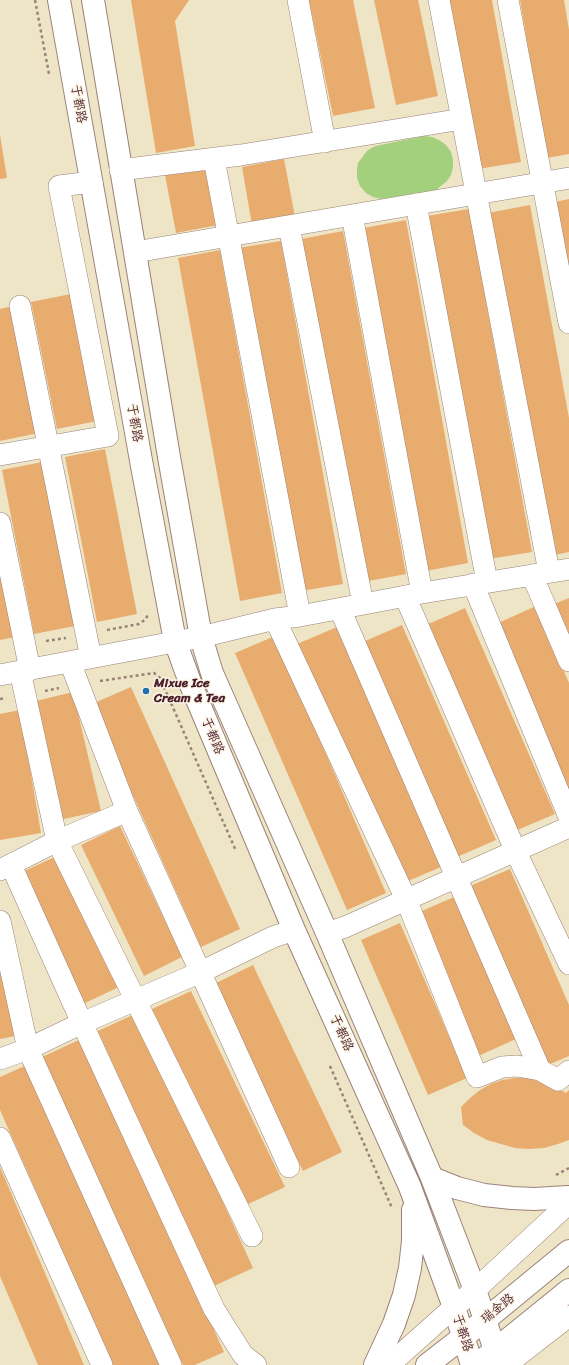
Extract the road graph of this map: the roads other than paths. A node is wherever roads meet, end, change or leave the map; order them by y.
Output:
1 (59, 0) edge
2 (93, 0) edge
3 (298, 0) edge
4 (439, 0) edge
5 (508, 0) edge
6 (462, 119) junction
7 (325, 142) junction
8 (214, 159) junction
9 (120, 170) junction
10 (569, 178) edge
11 (92, 182) junction
12 (543, 183) junction
13 (476, 194) junction
14 (416, 204) junction
15 (352, 215) junction
16 (289, 226) junction
17 (229, 236) junction
18 (134, 252) junction
19 (20, 306) dead end
20 (569, 323) edge
21 (48, 446) junction
22 (0, 455) edge
23 (0, 523) edge
24 (550, 572) edge
25 (480, 583) junction
26 (413, 594) junction
27 (363, 604) junction
28 (340, 609) junction
29 (300, 616) junction
30 (275, 619) junction
31 (201, 637) junction
32 (175, 641) junction
33 (91, 658) junction
34 (569, 661) edge
35 (70, 662) junction
36 (25, 671) junction
37 (0, 675) edge
38 (127, 811) junction
39 (569, 817) edge
40 (569, 827) edge
41 (57, 841) junction
42 (516, 852) junction
43 (5, 867) edge
44 (456, 877) junction
45 (406, 899) junction
46 (0, 921) edge
47 (294, 930) junction
48 (326, 933) junction
49 (569, 964) edge
50 (201, 972) junction
51 (135, 1000) junction
52 (82, 1023) junction
53 (28, 1049) junction
54 (0, 1059) edge
55 (540, 1070) junction
56 (569, 1071) edge
57 (0, 1138) edge
58 (289, 1167) dead end
59 (432, 1178) junction
60 (410, 1187) junction
61 (569, 1197) edge
62 (569, 1203) edge
63 (252, 1236) dead end
64 (569, 1251) edge
65 (475, 1290) junction
66 (569, 1290) edge
67 (454, 1307) junction
68 (569, 1316) edge
69 (485, 1320) junction
70 (463, 1337) junction
71 (500, 1360) edge
72 (243, 1362) edge
73 (102, 1365) edge
74 (171, 1365) edge
75 (375, 1365) edge
76 (389, 1365) edge
77 (426, 1365) edge
78 (472, 1365) edge
79 (476, 1365) edge

1 - 11 main road, 于都路
2 - 9 main road, 于都路
3 - 7 street
4 - 6 street
5 - 12 street
6 - 7 street
6 - 13 street
7 - 8 street
8 - 9 street
8 - 17 street
9 - 18 main road, 于都路
10 - 12 street
11 - 21 street
11 - 32 main road, 于都路
12 - 13 street
12 - 20 street
13 - 14 street
13 - 24 street
14 - 15 street
14 - 25 street
15 - 16 street
15 - 26 street
16 - 17 street
16 - 27 street
17 - 18 street
17 - 29 street
18 - 31 main road, 于都路
19 - 21 street
21 - 22 street
21 - 33 street
23 - 36 street
24 - 25 street
24 - 34 street
25 - 26 street
25 - 39 street
26 - 27 street
26 - 42 street
27 - 28 street
28 - 29 street
28 - 44 street
29 - 30 street
30 - 31 street
30 - 45 street
31 - 32 street
31 - 48 main road, 于都路
32 - 33 street
32 - 47 main road, 于都路
33 - 35 street
35 - 36 street
35 - 38 street
36 - 37 street
36 - 41 street
38 - 41 street
38 - 50 street
40 - 42 street
41 - 43 street
41 - 51 street
42 - 44 street
42 - 49 street
43 - 52 street
44 - 45 street
44 - 55 street
45 - 48 street
45 - 55 street
46 - 53 street
47 - 50 street
47 - 60 main road, 于都路
48 - 59 main road, 于都路
50 - 51 street
50 - 58 street
51 - 52 street
51 - 63 street
52 - 53 street
52 - 72 street
53 - 54 street
53 - 74 street
55 - 56 street
57 - 73 street
59 - 61 main road
59 - 65 main road, 于都路
60 - 67 main road, 于都路
60 - 75 main road
62 - 65 street
64 - 69 main road, 瑞金路
65 - 67 street
65 - 69 main road, 于都路
66 - 71 main road
67 - 70 main road, 于都路
67 - 76 street
68 - 71 street
69 - 70 main road, 瑞金路
69 - 71 main road, 于都路
70 - 77 main road, 瑞金路
70 - 78 main road, 于都路
71 - 79 main road

